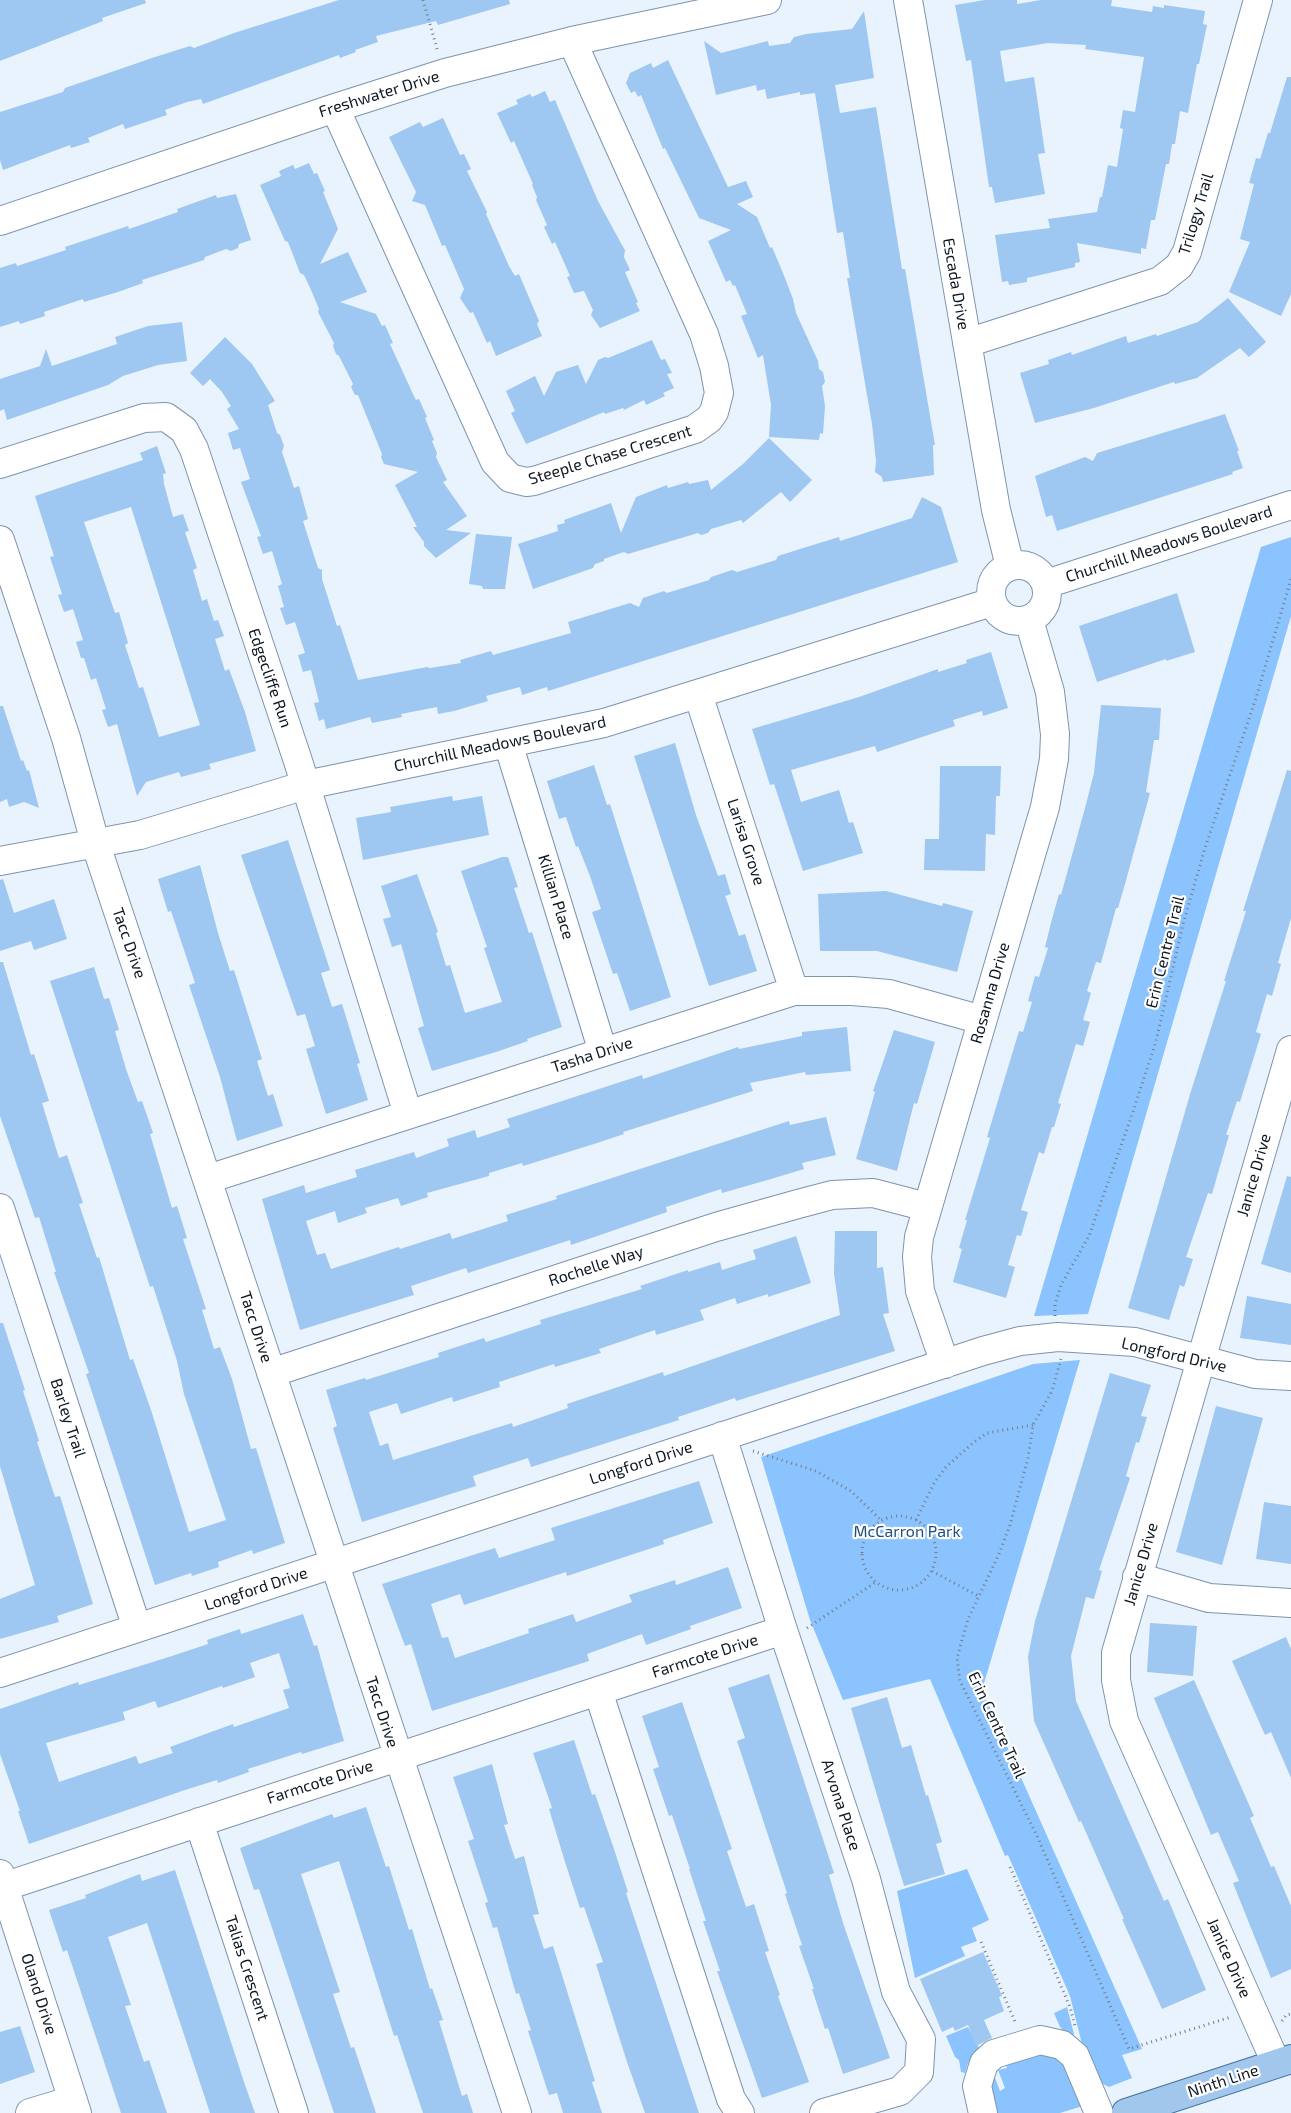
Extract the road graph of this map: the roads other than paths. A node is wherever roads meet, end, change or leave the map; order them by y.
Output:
1 (767, 0) edge
2 (908, 0) edge
3 (1258, 0) edge
4 (572, 41) junction
5 (335, 108) junction
6 (0, 222) edge
7 (967, 343) junction
8 (0, 464) edge
9 (1291, 505) edge
10 (0, 540) edge
11 (1010, 566) junction
12 (1046, 584) junction
13 (992, 602) junction
14 (1029, 620) junction
15 (698, 694) junction
16 (508, 743) junction
17 (306, 784) junction
18 (95, 842) junction
19 (0, 861) edge
20 (794, 991) junction
21 (982, 1020) junction
22 (1291, 1050) edge
23 (603, 1052) junction
24 (408, 1114) junction
25 (208, 1179) junction
26 (927, 1207) junction
27 (0, 1208) edge
28 (1200, 1360) junction
29 (944, 1364) junction
30 (270, 1374) junction
31 (1291, 1376) edge
32 (722, 1436) junction
33 (333, 1564) junction
34 (1137, 1576) junction
35 (1291, 1603) edge
36 (137, 1628) junction
37 (795, 1629) junction
38 (0, 1673) edge
39 (598, 1691) junction
40 (397, 1757) junction
41 (199, 1822) junction
42 (1, 1883) edge
43 (1283, 2061) edge
44 (75, 2106) edge
45 (30, 2113) edge
46 (294, 2113) edge
47 (517, 2113) edge
48 (740, 2113) edge
49 (824, 2113) edge
50 (983, 2113) edge
51 (1099, 2113) edge
52 (1126, 2113) edge

1 - 4 street, Freshwater Drive
2 - 7 street, Escada Drive
3 - 7 street, Trilogy Trail
4 - 5 street, Freshwater Drive
4 - 5 street, Steeple Chase Crescent
5 - 6 street, Freshwater Drive
7 - 11 street, Escada Drive
8 - 17 street, Edgecliffe Run
9 - 12 street, Churchill Meadows Boulevard
10 - 18 street, Tacc Drive
11 - 12 street
11 - 13 street
12 - 14 street
13 - 14 street
13 - 15 street, Churchill Meadows Boulevard
14 - 21 street, Rosanna Drive
15 - 16 street, Churchill Meadows Boulevard
15 - 20 street, Larisa Grove
16 - 17 street, Churchill Meadows Boulevard
16 - 23 street, Killian Place
17 - 18 street, Churchill Meadows Boulevard
17 - 24 street, Edgecliffe Run
18 - 19 street, Churchill Meadows Boulevard
18 - 25 street, Tacc Drive
20 - 21 street, Tasha Drive
20 - 23 street, Tasha Drive
21 - 26 street, Rosanna Drive
22 - 28 street, Janice Drive
23 - 24 street, Tasha Drive
24 - 25 street, Tasha Drive
25 - 30 street, Tacc Drive
26 - 29 street, Rosanna Drive
26 - 30 street, Rochelle Way
27 - 36 street, Barley Trail
28 - 29 street, Longford Drive
28 - 31 street, Longford Drive
28 - 34 street, Janice Drive
29 - 32 street, Longford Drive
30 - 33 street, Tacc Drive
32 - 33 street, Longford Drive
32 - 37 street, Arvona Place
33 - 36 street, Longford Drive
33 - 40 street, Tacc Drive
34 - 35 street
34 - 43 street, Janice Drive
36 - 38 street, Longford Drive
37 - 39 street, Farmcote Drive
37 - 49 street, Arvona Place
39 - 40 street, Farmcote Drive
39 - 48 street
40 - 41 street, Farmcote Drive
40 - 47 street, Tacc Drive
41 - 42 street, Farmcote Drive
41 - 46 street, Talias Crescent
42 - 44 street, Oland Drive
43 - 52 main road, Ninth Line
44 - 45 street
50 - 51 street

